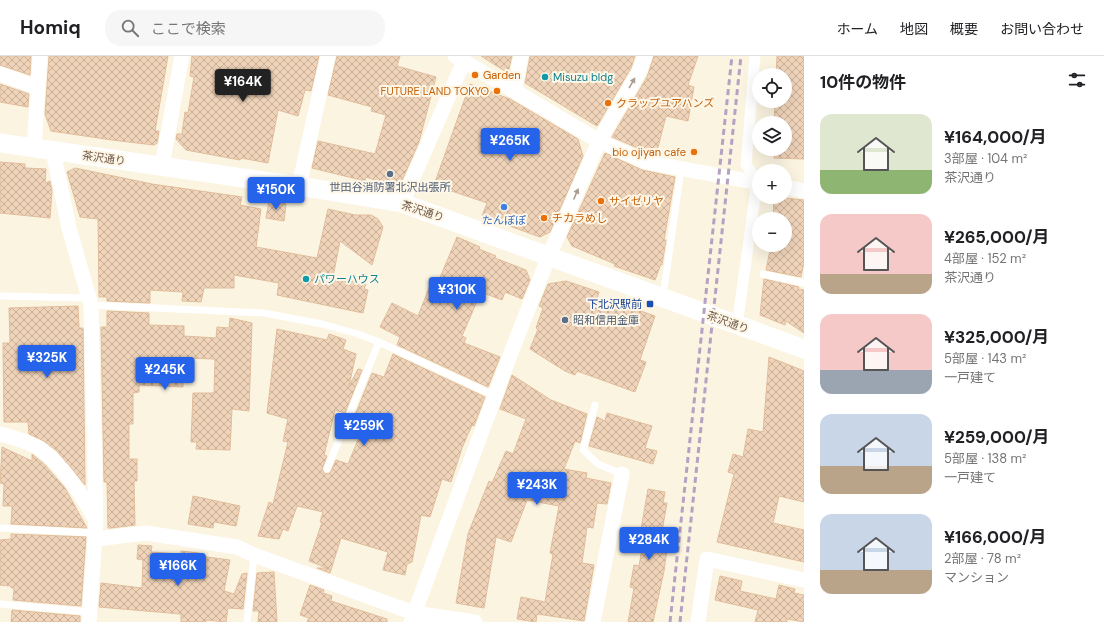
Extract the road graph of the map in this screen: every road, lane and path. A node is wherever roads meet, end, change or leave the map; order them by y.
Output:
1 (40, 56) edge
2 (182, 56) edge
3 (328, 56) edge
4 (521, 56) edge
5 (645, 56) edge
6 (755, 56) edge
7 (460, 58) edge
8 (0, 74) edge
9 (37, 87) junction
10 (514, 91) junction
11 (598, 141) junction
12 (0, 143) edge
13 (34, 148) junction
14 (53, 151) junction
15 (162, 166) junction
16 (680, 169) junction
17 (752, 173) edge
18 (752, 181) edge
19 (299, 186) junction
20 (792, 188) edge
21 (804, 191) edge
22 (402, 203) junction
23 (755, 204) edge
24 (549, 256) junction
25 (763, 274) dead end
26 (804, 283) edge
27 (0, 296) edge
28 (662, 299) junction
29 (90, 301) junction
30 (737, 326) junction
31 (379, 342) junction
32 (804, 349) edge
33 (495, 396) junction
34 (595, 405) dead end
35 (0, 434) edge
36 (326, 469) dead end
37 (622, 474) joint
38 (0, 528) edge
39 (96, 531) junction
40 (254, 555) junction
41 (804, 580) edge
42 (0, 604) edge
43 (90, 617) edge
44 (413, 617) edge
45 (247, 622) edge
46 (475, 622) edge
47 (593, 622) edge
48 (698, 622) edge

1 - 9 street
2 - 15 street
3 - 19 street
4 - 10 street
11 -> 5 street
6 - 17 street
7 - 10 street
7 - 22 street
8 - 9 street
9 - 13 street
10 - 11 street
11 - 16 street
24 -> 11 street
12 - 13 street, 茶沢通り
13 - 14 street, 茶沢通り
14 - 15 street, 茶沢通り
14 - 29 street
15 - 19 street, 茶沢通り
16 - 18 street
16 - 28 lane
19 - 22 street, 茶沢通り
20 - 21 street
22 - 24 street, 茶沢通り
23 - 30 street
24 - 28 street, 茶沢通り
24 - 33 street
25 - 26 lane
27 - 29 lane
28 - 30 street, 茶沢通り
29 - 31 lane
29 - 39 street
30 - 32 street, 茶沢通り
31 - 33 lane
31 - 36 lane
33 - 44 street
34 - 37 lane
35 - 39 street
37 - 47 street
38 - 39 lane
39 - 40 street
39 - 43 street
40 - 44 street
40 - 45 lane
41 - 48 street
42 - 43 lane
44 - 46 street

